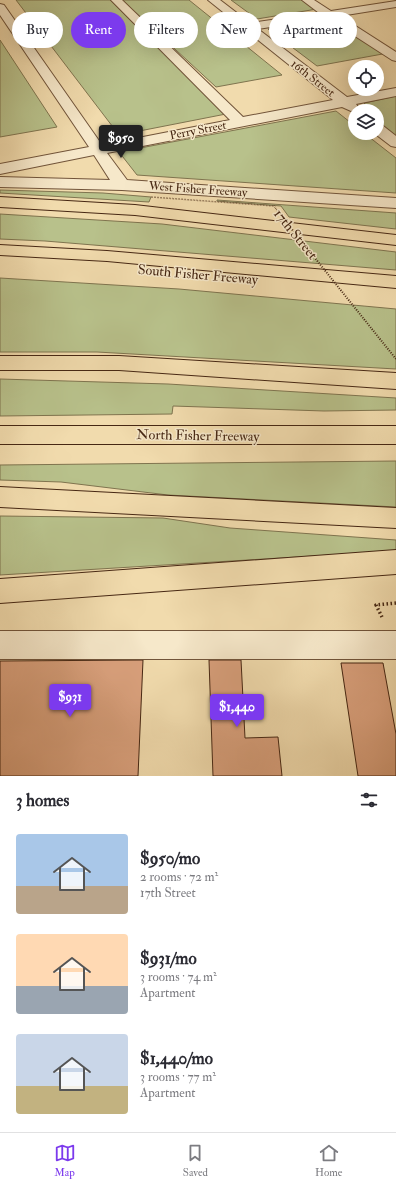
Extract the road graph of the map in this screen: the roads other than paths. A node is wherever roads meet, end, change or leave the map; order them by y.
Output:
1 (116, 0) edge
2 (213, 0) edge
3 (307, 0) edge
4 (396, 4) edge
5 (0, 7) edge
6 (229, 12) edge
7 (326, 12) edge
8 (342, 12) edge
9 (357, 32) edge
10 (261, 37) edge
11 (396, 57) edge
12 (396, 92) edge
13 (344, 102) junction
14 (348, 105) edge
15 (240, 122) junction
16 (384, 134) edge
17 (396, 143) edge
18 (98, 149) junction
19 (0, 169) edge
20 (0, 182) edge
21 (122, 185) junction
22 (5, 203) edge
23 (396, 203) edge
24 (396, 240) edge
25 (0, 250) edge
26 (0, 262) edge
27 (396, 282) edge
28 (396, 291) edge
29 (0, 363) edge
30 (396, 381) edge
31 (0, 435) edge
32 (396, 435) edge
33 (0, 497) edge
34 (396, 518) edge
35 (396, 562) edge
36 (0, 591) edge
37 (0, 645) edge
38 (396, 645) edge

1 - 15 street
2 - 6 street, 16th Street
3 - 7 street
4 - 8 street
5 - 18 street
9 - 11 street
10 - 13 street, 16th Street
12 - 13 street, Perry Street
13 - 14 street, 16th Street
13 - 15 street, Perry Street
15 - 18 street, Perry Street
16 - 17 street
18 - 19 street, Perry Street
18 - 21 street
20 - 21 street, West Fisher Freeway
21 - 23 street, West Fisher Freeway
22 - 24 highway
25 - 27 highway
26 - 28 highway, South Fisher Freeway
29 - 30 highway
31 - 32 highway, North Fisher Freeway
33 - 34 highway
35 - 36 highway
37 - 38 street

